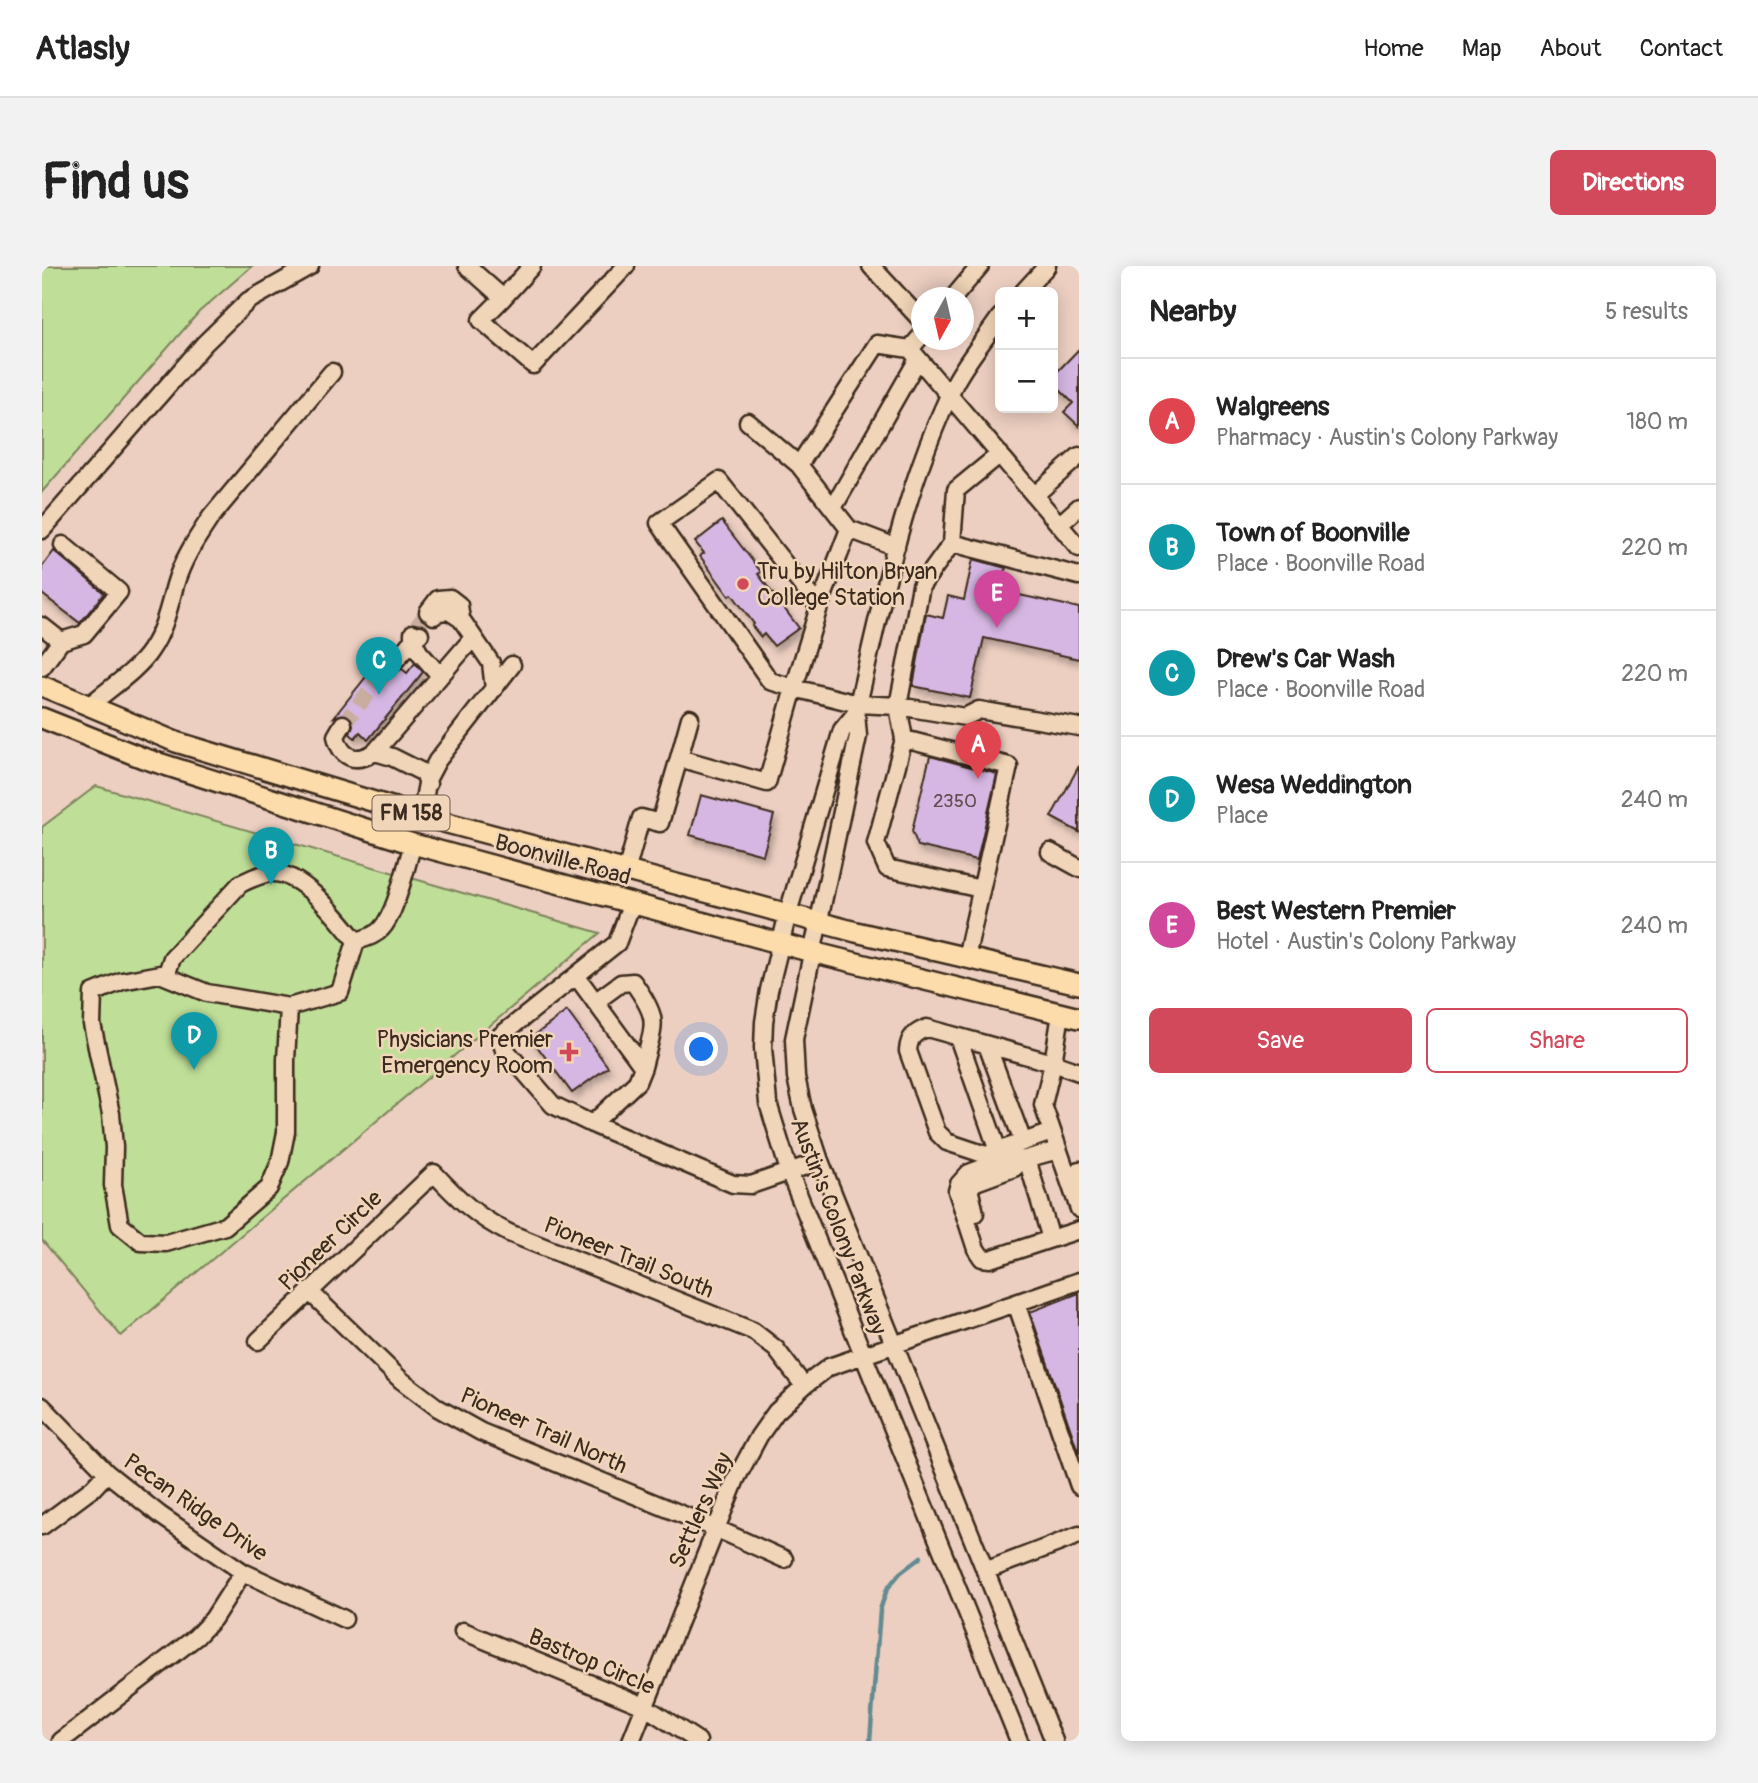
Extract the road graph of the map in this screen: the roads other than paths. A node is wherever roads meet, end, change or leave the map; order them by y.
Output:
1 (310, 266) edge
2 (467, 266) edge
3 (532, 266) edge
4 (626, 266) edge
5 (872, 266) edge
6 (958, 266) edge
7 (980, 266) edge
8 (1047, 266) edge
9 (967, 281) junction
10 (962, 287) edge
11 (1028, 287) edge
12 (503, 298) junction
13 (911, 309) edge
14 (995, 324) edge
15 (916, 350) edge
16 (914, 354) junction
17 (332, 372) dead end
18 (950, 394) junction
19 (748, 422) dead end
20 (1000, 454) junction
21 (1079, 456) edge
22 (799, 465) junction
23 (1035, 495) junction
24 (1079, 507) edge
25 (833, 508) junction
26 (1059, 525) junction
27 (849, 529) junction
28 (42, 530) edge
29 (952, 543) junction
30 (62, 545) dead end
31 (896, 547) junction
32 (1079, 548) edge
33 (1079, 576) edge
34 (819, 607) junction
35 (431, 614) tunnel mouth
36 (42, 626) edge
37 (472, 639) junction
38 (61, 642) junction
39 (394, 662) tunnel mouth
40 (512, 665) dead end
41 (42, 667) edge
42 (443, 671) junction
43 (42, 686) edge
44 (794, 688) junction
45 (494, 689) junction
46 (89, 706) junction
47 (898, 706) junction
48 (857, 709) junction
49 (42, 718) edge
50 (691, 718) dead end
51 (343, 724) tunnel mouth
52 (1079, 727) edge
53 (904, 739) junction
54 (375, 752) junction
55 (679, 758) junction
56 (428, 784) junction
57 (421, 816) junction
58 (413, 844) junction
59 (1050, 852) dead end
60 (1079, 868) edge
61 (626, 872) junction
62 (981, 889) junction
63 (632, 903) junction
64 (788, 912) junction
65 (818, 922) junction
66 (356, 941) junction
67 (780, 943) junction
68 (812, 951) junction
69 (966, 958) junction
70 (166, 976) junction
71 (577, 977) junction
72 (1079, 984) edge
73 (595, 1002) junction
74 (289, 1007) junction
75 (1070, 1016) edge
76 (958, 1037) junction
77 (987, 1045) junction
78 (1053, 1063) junction
79 (643, 1067) junction
80 (1079, 1072) edge
81 (592, 1124) junction
82 (1052, 1132) junction
83 (1023, 1142) junction
84 (1058, 1150) junction
85 (998, 1151) junction
86 (1025, 1160) junction
87 (820, 1161) junction
88 (789, 1171) junction
89 (434, 1173) joint
90 (1076, 1181) edge
91 (1079, 1209) edge
92 (1079, 1230) edge
93 (1051, 1239) junction
94 (1079, 1281) edge
95 (310, 1291) junction
96 (1016, 1303) junction
97 (258, 1341) dead end
98 (894, 1345) junction
99 (870, 1352) junction
100 (804, 1386) junction
101 (42, 1406) edge
102 (107, 1473) junction
103 (1079, 1486) edge
104 (42, 1526) edge
105 (715, 1528) junction
106 (1079, 1535) edge
107 (784, 1559) dead end
108 (985, 1571) junction
109 (243, 1572) junction
110 (344, 1619) dead end
111 (463, 1631) dead end
112 (644, 1706) junction
113 (61, 1741) edge
114 (631, 1741) edge
115 (698, 1741) edge
116 (1019, 1741) edge
117 (1054, 1741) edge

1 - 28 street
2 - 12 street
3 - 12 street
4 - 12 street
5 - 13 street
6 - 9 street
7 - 9 street
8 - 11 street
9 - 10 street
14 - 18 street, Austin's Colony Parkway
15 - 16 street
16 - 18 street
16 - 22 street
16 - 25 street
17 - 46 street
18 - 20 street
18 - 31 street, Austin's Colony Parkway
19 - 22 street
20 - 23 street
20 - 29 street
21 - 23 street
22 - 25 street
23 - 26 street
24 - 26 street
25 - 27 street
26 - 32 street
27 - 31 street
27 - 34 street
29 - 33 street
29 - 47 street
30 - 38 street
31 - 48 street, Austin's Colony Parkway
34 - 44 street
34 - 44 street
35 - 37 street
36 - 38 street
37 - 42 street
37 - 45 street
38 - 41 street
39 - 42 street
40 - 45 street
42 - 54 street
43 - 46 main road, Boonville Road / FM 158
44 - 48 street
44 - 55 street
45 - 56 street
46 - 57 main road, Boonville Road / FM 158
47 - 48 street
47 - 52 street
47 - 53 street
48 - 64 street, Austin's Colony Parkway
48 - 65 street, Austin's Colony Parkway
49 - 58 main road, Boonville Road / FM 158
50 - 55 street
51 - 54 street
53 - 62 street
53 - 62 street
54 - 56 street
55 - 61 street
56 - 57 street
57 - 58 main road
57 - 61 main road, Boonville Road / FM 158
58 - 63 main road, Boonville Road / FM 158
58 - 66 street
59 - 60 street
61 - 64 main road, Boonville Road / FM 158
62 - 69 street
63 - 67 main road, Boonville Road / FM 158
63 - 71 street
64 - 65 main road, Boonville Road / FM 158
64 - 67 street, Austin's Colony Parkway
65 - 68 street, Austin's Colony Parkway
65 - 69 main road, Boonville Road / FM 158
66 - 70 street
66 - 74 street
67 - 68 main road, Boonville Road / FM 158
67 - 88 street, Austin's Colony Parkway
68 - 75 main road, Boonville Road / FM 158
68 - 87 street, Austin's Colony Parkway
69 - 72 main road, Boonville Road / FM 158
70 - 74 street
70 - 74 street
71 - 73 street
71 - 81 street
73 - 79 street
73 - 79 street
75 - 78 street
76 - 77 street
76 - 85 street
76 - 85 street
77 - 78 street
77 - 83 street
78 - 80 street
78 - 82 street
79 - 81 street
81 - 88 street
82 - 83 street
82 - 84 street
83 - 85 street
84 - 86 street
84 - 90 street
86 - 93 street
86 - 93 street
87 - 88 street
87 - 98 street, Austin's Colony Parkway
88 - 99 street, Austin's Colony Parkway
89 - 95 street, Pioneer Circle
89 - 100 street, Pioneer Trail South
90 - 91 street
92 - 93 street
94 - 96 street, Settlers Way
95 - 97 street, Pioneer Circle
95 - 105 street, Pioneer Trail North
96 - 98 street, Settlers Way
96 - 103 street
98 - 99 street, Settlers Way
98 - 108 street, Austin's Colony Parkway
99 - 100 street, Settlers Way
99 - 116 street, Austin's Colony Parkway
100 - 105 street, Settlers Way
101 - 102 street, Pecan Ridge Drive
102 - 104 street
102 - 109 street, Pecan Ridge Drive
105 - 107 street, Pioneer Trail North
105 - 112 street, Settlers Way
106 - 108 street
108 - 117 street, Austin's Colony Parkway
109 - 110 street, Pecan Ridge Drive
109 - 113 street
111 - 112 street, Bastrop Circle
112 - 114 street, Settlers Way
112 - 115 street, Bastrop Circle

